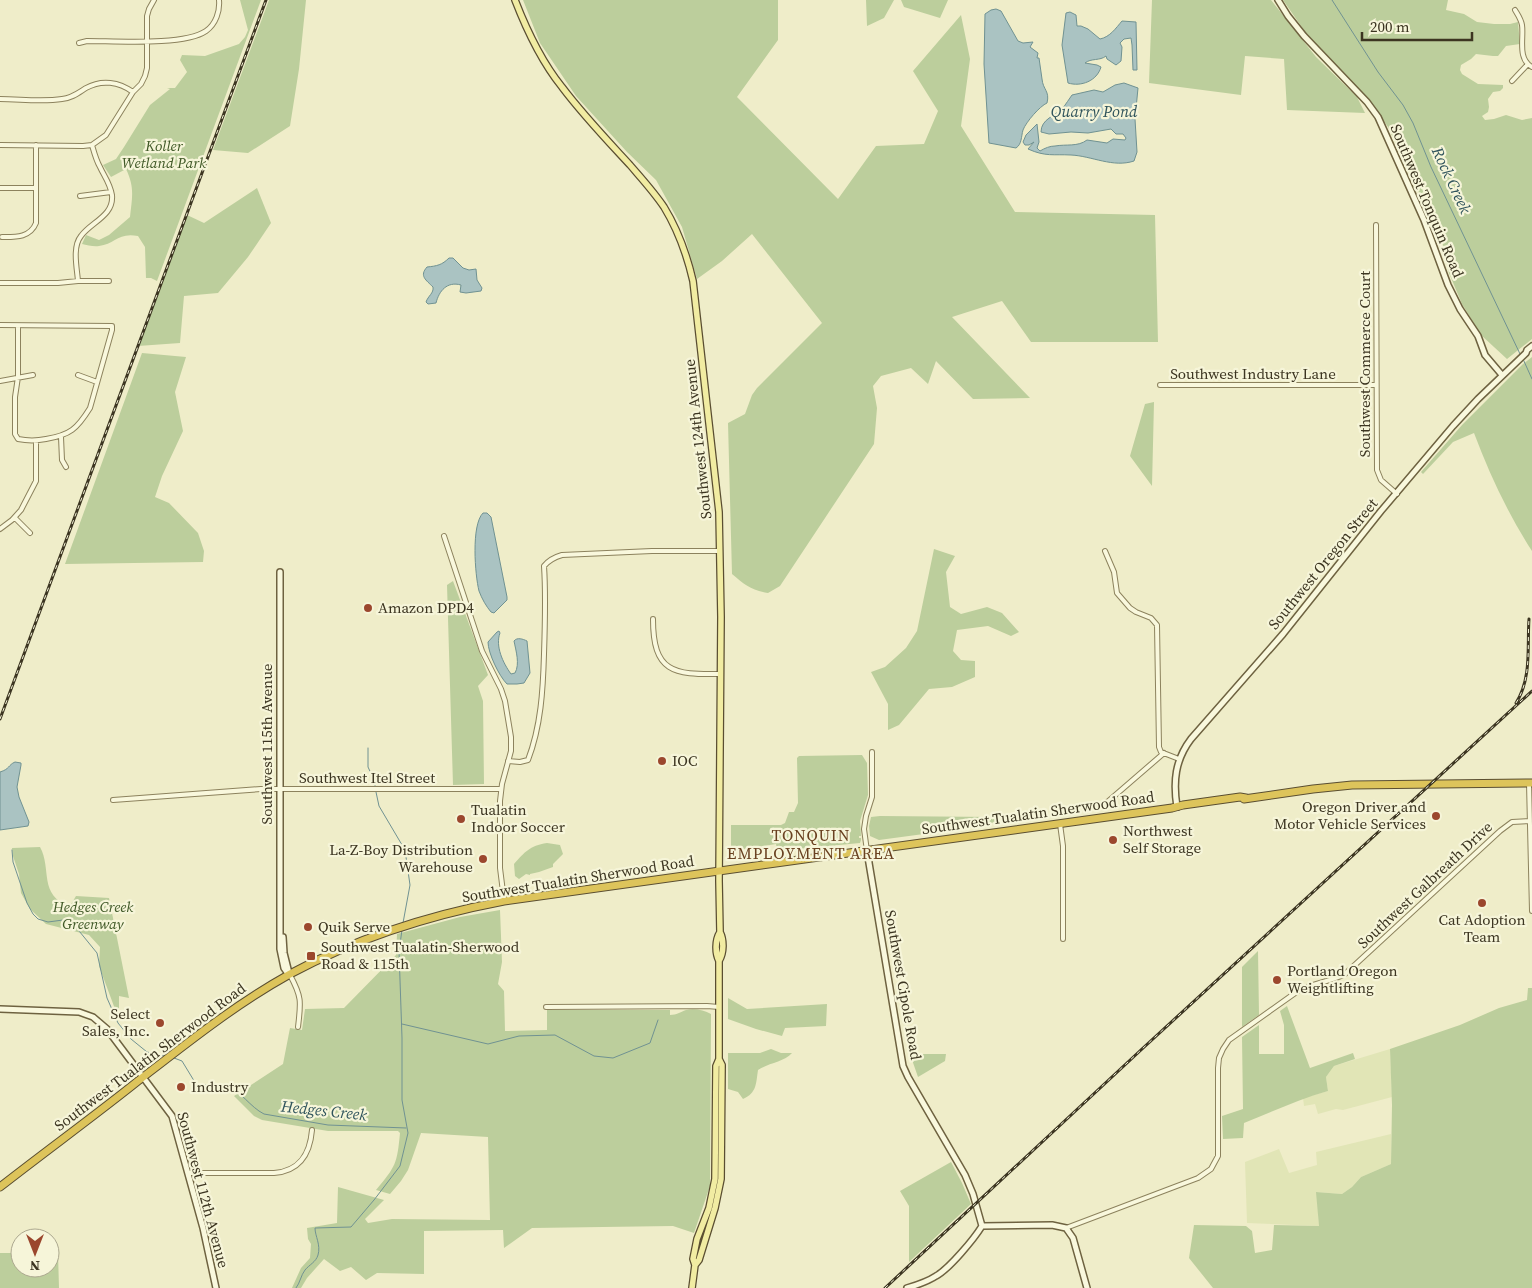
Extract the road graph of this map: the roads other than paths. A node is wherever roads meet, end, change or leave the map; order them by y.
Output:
1 (154, 0) edge
2 (219, 0) edge
3 (515, 0) edge
4 (1278, 0) edge
5 (1515, 10) dead end
6 (147, 41) junction
7 (78, 43) dead end
8 (1530, 66) edge
9 (1512, 81) dead end
10 (133, 92) junction
11 (0, 99) edge
12 (0, 145) edge
13 (36, 145) junction
14 (92, 145) junction
15 (0, 188) edge
16 (36, 188) junction
17 (111, 192) junction
18 (80, 196) dead end
19 (1376, 225) dead end
20 (2, 237) dead end
21 (78, 281) junction
22 (109, 281) dead end
23 (0, 283) edge
24 (0, 325) edge
25 (18, 326) junction
26 (1532, 346) edge
27 (1532, 352) edge
28 (1526, 353) junction
29 (33, 375) dead end
30 (78, 375) dead end
31 (1502, 375) junction
32 (18, 377) junction
33 (0, 381) edge
34 (96, 382) junction
35 (1160, 385) dead end
36 (1376, 385) junction
37 (61, 437) junction
38 (36, 442) junction
39 (66, 467) dead end
40 (1397, 494) junction
41 (14, 518) junction
42 (0, 529) edge
43 (30, 533) dead end
44 (444, 536) dead end
45 (720, 551) junction
46 (1105, 551) dead end
47 (280, 572) dead end
48 (654, 619) dead end
49 (720, 674) junction
50 (872, 752) dead end
51 (1164, 753) junction
52 (1179, 759) junction
53 (508, 761) junction
54 (1530, 783) edge
55 (280, 789) junction
56 (501, 789) junction
57 (113, 800) dead end
58 (1096, 805) dead end
59 (1177, 807) junction
60 (1530, 820) junction
61 (1060, 824) junction
62 (867, 851) junction
63 (719, 871) junction
64 (504, 902) junction
65 (1532, 911) edge
66 (1062, 939) dead end
67 (290, 974) junction
68 (546, 1007) dead end
69 (719, 1007) junction
70 (0, 1009) edge
71 (298, 1027) dead end
72 (143, 1077) junction
73 (312, 1130) dead end
74 (188, 1173) junction
75 (0, 1187) edge
76 (982, 1226) junction
77 (1066, 1228) junction
78 (216, 1288) edge
79 (692, 1288) edge
80 (907, 1288) edge
81 (1087, 1288) edge

1 - 6 street
2 - 6 street
3 - 45 main road, Southwest 124th Avenue
4 - 31 street, Southwest Tonquin Road
5 - 8 street
6 - 7 street
6 - 10 street
8 - 9 street
10 - 11 street
10 - 14 street
12 - 13 street
13 - 14 street
13 - 16 street
14 - 17 street
15 - 16 street
16 - 20 street
17 - 18 street
17 - 21 street
19 - 36 street, Southwest Commerce Court
21 - 22 street
21 - 23 street
24 - 25 street
25 - 32 street
25 - 34 street
26 - 28 street, Southwest Oregon Street
27 - 28 street
28 - 31 street, Southwest Oregon Street
29 - 32 street
30 - 34 street
31 - 40 street, Southwest Oregon Street
32 - 33 street
32 - 38 street
34 - 37 street
35 - 36 street, Southwest Industry Lane
36 - 40 street, Southwest Commerce Court
37 - 38 street
37 - 39 street
38 - 41 street
40 - 52 street, Southwest Oregon Street
41 - 42 street
41 - 43 street
44 - 53 street
45 - 49 main road, Southwest 124th Avenue
45 - 53 street
46 - 51 street
47 - 55 street, Southwest 115th Avenue
48 - 49 street
49 - 63 main road, Southwest 124th Avenue
50 - 62 street
51 - 52 street
51 - 58 street
52 - 59 street, Southwest Oregon Street
53 - 56 street
54 - 59 highway, Southwest Tualatin Sherwood Road
54 - 60 street
55 - 56 street, Southwest Itel Street
55 - 57 street, Southwest Itel Street
55 - 67 street, Southwest 115th Avenue
56 - 64 street
59 - 61 highway, Southwest Tualatin Sherwood Road
60 - 65 street
60 - 77 street, Southwest Galbreath Drive
61 - 62 highway, Southwest Tualatin Sherwood Road
61 - 66 street
62 - 63 highway, Southwest Tualatin Sherwood Road
62 - 76 street, Southwest Cipole Road
63 - 64 highway, Southwest Tualatin Sherwood Road
63 - 69 main road, Southwest 124th Avenue
64 - 67 highway, Southwest Tualatin Sherwood Road
67 - 71 street, Southwest 115th Avenue
67 - 72 highway, Southwest Tualatin Sherwood Road
68 - 69 street
69 - 79 main road, Southwest 124th Avenue
70 - 72 street, Southwest 112th Avenue
72 - 74 street, Southwest 112th Avenue
72 - 75 highway, Southwest Tualatin Sherwood Road
73 - 74 street
74 - 78 street, Southwest 112th Avenue
76 - 77 street
76 - 80 street
77 - 81 street

